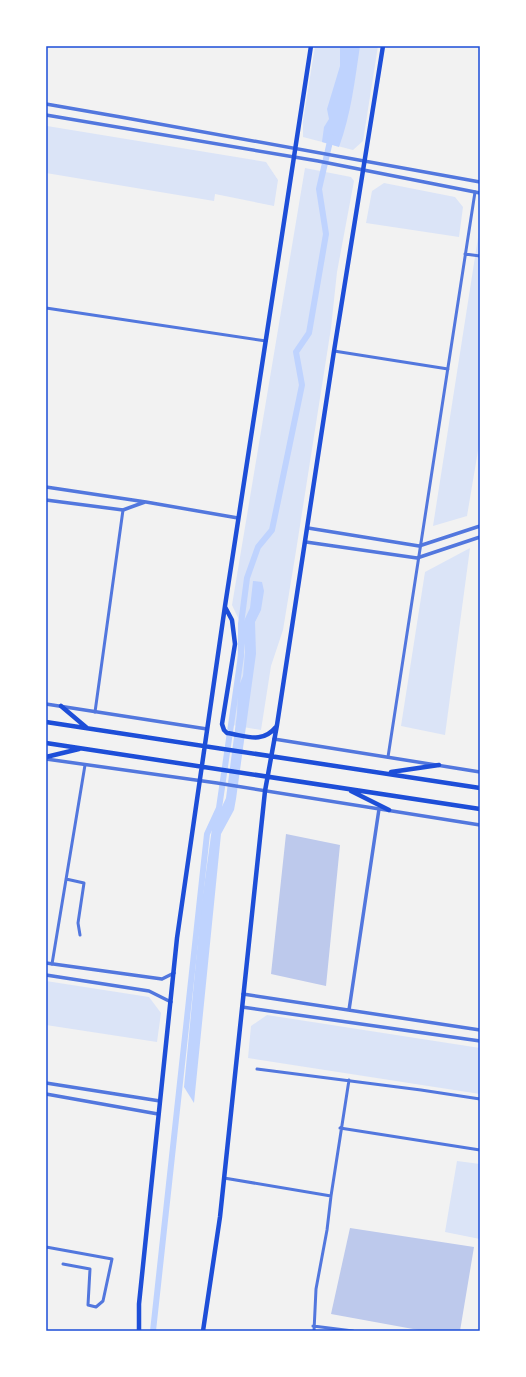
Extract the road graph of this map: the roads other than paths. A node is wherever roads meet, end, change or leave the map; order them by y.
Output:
1 (311, 46) edge
2 (383, 46) edge
3 (46, 104) edge
4 (46, 115) edge
5 (296, 147) junction
6 (294, 157) junction
7 (365, 161) junction
8 (364, 170) junction
9 (480, 182) edge
10 (475, 192) junction
11 (480, 193) edge
12 (466, 254) junction
13 (480, 256) edge
14 (46, 308) edge
15 (266, 341) junction
16 (334, 351) junction
17 (448, 369) junction
18 (46, 487) edge
19 (46, 500) edge
20 (146, 502) junction
21 (123, 510) junction
22 (238, 518) junction
23 (480, 526) edge
24 (308, 528) junction
25 (480, 538) edge
26 (306, 542) junction
27 (419, 546) junction
28 (417, 558) junction
29 (225, 606) junction
30 (46, 704) edge
31 (61, 706) junction
32 (95, 712) junction
33 (46, 722) edge
34 (277, 725) junction
35 (87, 728) junction
36 (207, 729) junction
37 (274, 739) junction
38 (46, 743) edge
39 (206, 746) junction
40 (82, 748) junction
41 (271, 756) junction
42 (388, 757) junction
43 (46, 758) edge
44 (85, 765) junction
45 (439, 765) junction
46 (202, 767) junction
47 (480, 772) edge
48 (386, 773) junction
49 (268, 778) junction
50 (199, 782) junction
51 (480, 788) edge
52 (348, 790) junction
53 (265, 792) junction
54 (379, 809) junction
55 (480, 809) edge
56 (389, 810) junction
57 (480, 825) edge
58 (66, 879) junction
59 (80, 935) dead end
60 (46, 963) edge
61 (52, 964) junction
62 (174, 973) junction
63 (46, 975) edge
64 (243, 994) junction
65 (171, 1002) junction
66 (242, 1007) junction
67 (350, 1010) junction
68 (480, 1030) edge
69 (480, 1041) edge
70 (257, 1069) dead end
71 (349, 1080) junction
72 (46, 1083) edge
73 (46, 1094) edge
74 (480, 1099) edge
75 (160, 1101) junction
76 (158, 1114) junction
77 (340, 1128) junction
78 (480, 1150) edge
79 (224, 1178) junction
80 (330, 1196) junction
81 (46, 1247) edge
82 (63, 1264) dead end
83 (313, 1326) junction
84 (139, 1331) edge
85 (203, 1331) edge
86 (314, 1331) edge
87 (353, 1331) edge

1 - 5 main road
2 - 7 main road
3 - 5 street
4 - 6 street
5 - 6 main road
5 - 7 street
6 - 8 street
6 - 15 main road
7 - 8 main road
7 - 9 street
8 - 10 street
8 - 16 main road
10 - 11 street
10 - 12 street
12 - 13 street
12 - 17 street
14 - 15 street
15 - 22 main road
16 - 17 street
16 - 24 main road
17 - 27 street
18 - 20 street
19 - 21 street
20 - 21 street
20 - 22 street
21 - 32 street
22 - 29 main road
23 - 27 street
24 - 26 main road
24 - 27 street
25 - 28 street
26 - 28 street
26 - 34 main road
27 - 28 street
28 - 42 street
29 - 34 main road
29 - 36 main road
30 - 31 street
31 - 32 street
31 - 35 main road
32 - 36 street
33 - 35 main road
34 - 37 main road
35 - 39 main road
36 - 39 main road
37 - 41 main road
37 - 42 street
38 - 40 main road
39 - 41 main road
39 - 46 main road
40 - 43 main road
40 - 46 main road
41 - 48 main road
41 - 49 main road
42 - 45 street
43 - 44 street
44 - 50 street
44 - 58 street
45 - 47 street
45 - 48 main road
46 - 49 main road
46 - 50 main road
48 - 51 main road
49 - 52 main road
49 - 53 main road
50 - 53 street
50 - 62 main road
52 - 55 main road
52 - 56 main road
53 - 54 street
53 - 64 main road
54 - 56 street
54 - 67 street
56 - 57 street
58 - 59 street
58 - 61 street
60 - 61 street
61 - 62 street
62 - 65 main road
63 - 65 street
64 - 66 main road
64 - 67 street
65 - 75 main road
66 - 69 street
66 - 79 main road
67 - 68 street
70 - 71 street
71 - 74 street
71 - 77 street
72 - 75 street
73 - 76 street
75 - 76 main road
76 - 84 main road
77 - 78 street
77 - 80 street
79 - 80 street
79 - 85 main road
80 - 83 street
81 - 82 street
83 - 86 street
83 - 87 street

